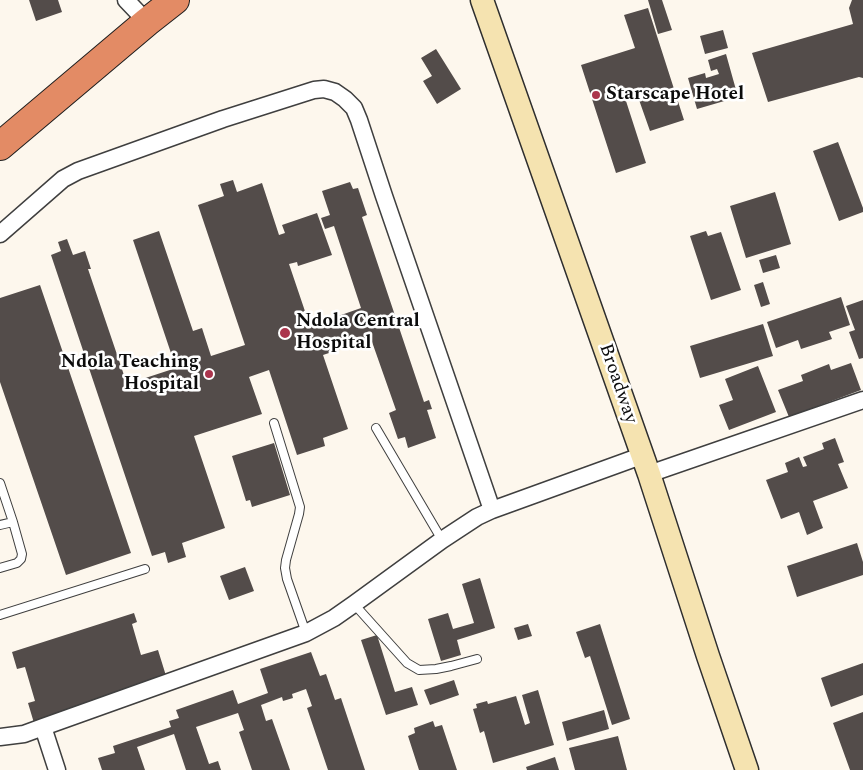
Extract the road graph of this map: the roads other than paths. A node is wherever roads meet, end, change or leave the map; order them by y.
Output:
1 (126, 0) edge
2 (175, 0) edge
3 (482, 0) edge
4 (147, 22) junction
5 (0, 146) edge
6 (0, 234) edge
7 (863, 400) edge
8 (274, 423) dead end
9 (376, 428) dead end
10 (645, 465) junction
11 (0, 483) edge
12 (492, 510) junction
13 (13, 522) junction
14 (0, 525) edge
15 (442, 540) junction
16 (0, 568) edge
17 (144, 569) dead end
18 (354, 604) junction
19 (0, 615) edge
20 (306, 633) junction
21 (477, 659) dead end
22 (43, 727) junction
23 (0, 737) edge
24 (57, 770) edge
25 (746, 770) edge

1 - 4 street
2 - 4 highway
3 - 10 main road, Broadway
4 - 5 highway
6 - 12 street
7 - 10 street
8 - 20 lane
9 - 15 lane
10 - 12 street
10 - 25 main road, Broadway
11 - 13 lane
12 - 15 street
13 - 14 lane
13 - 16 lane
15 - 18 street
17 - 19 lane
18 - 20 street
18 - 21 lane
20 - 22 street
22 - 23 street
22 - 24 street

